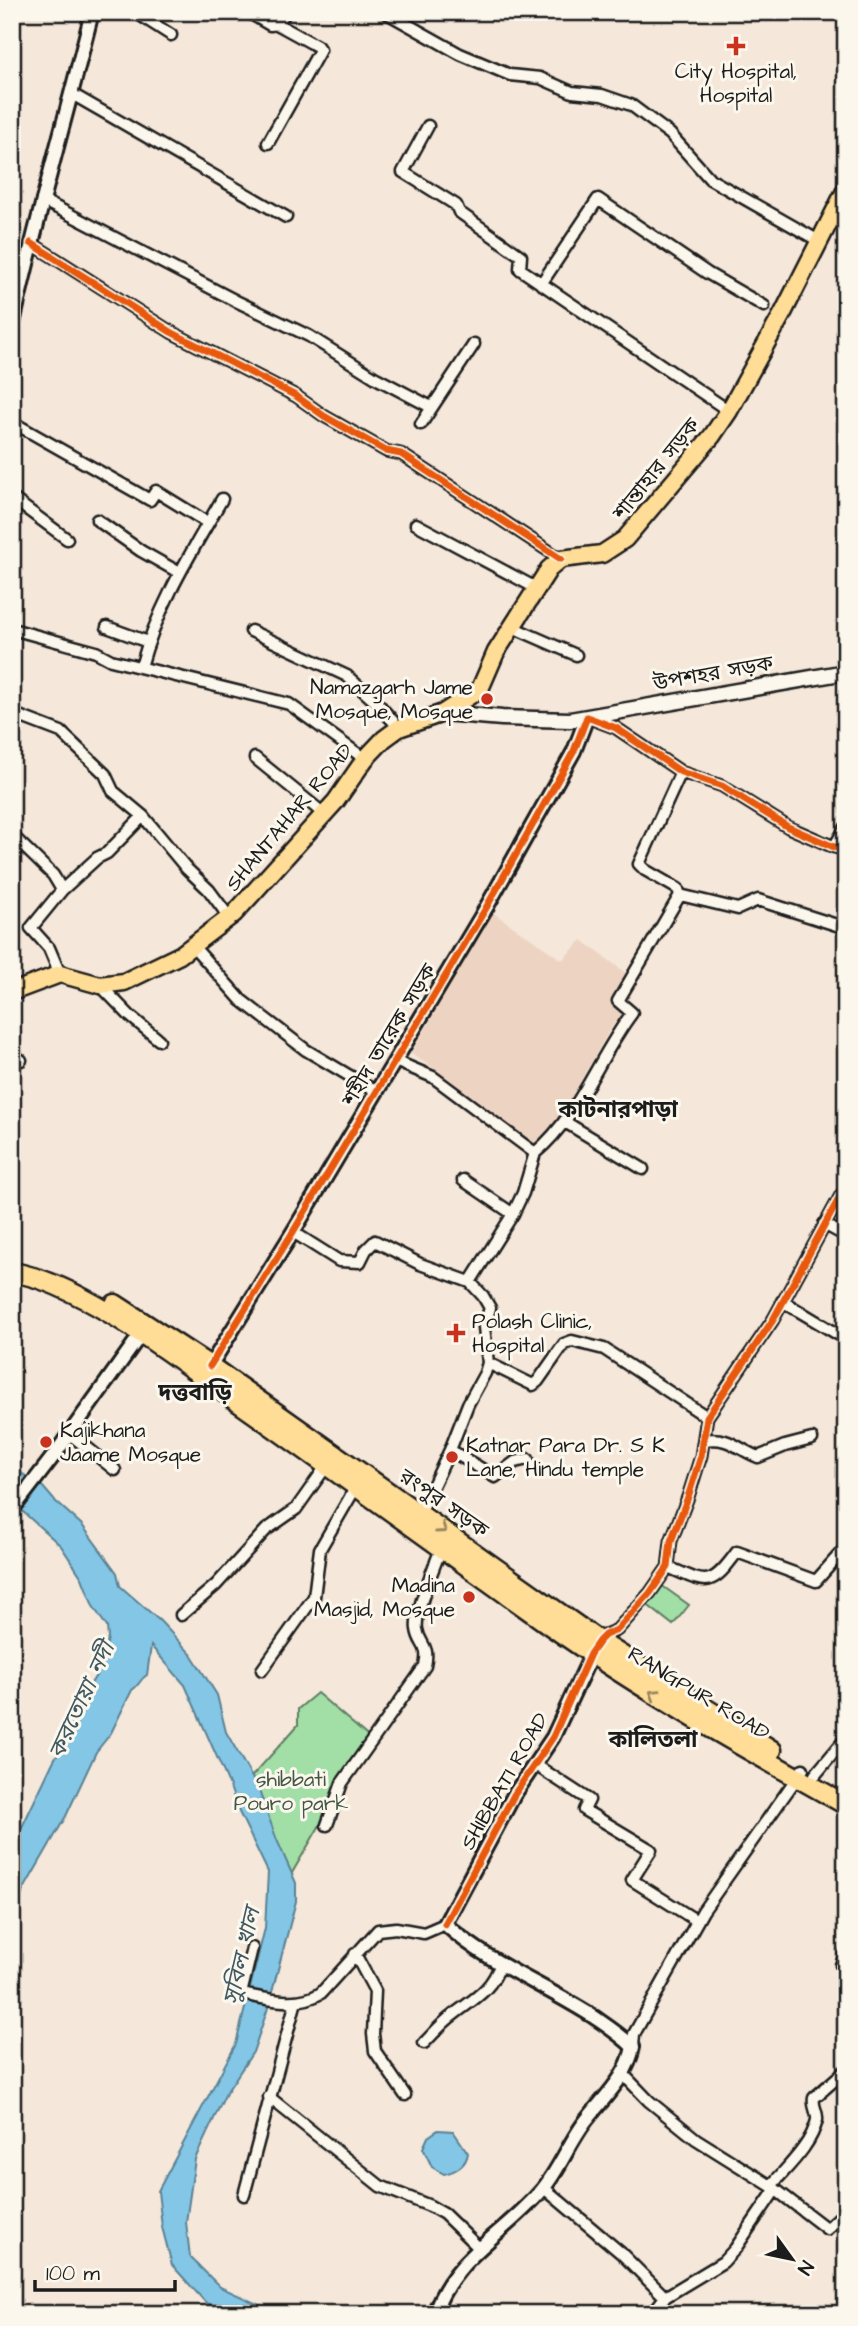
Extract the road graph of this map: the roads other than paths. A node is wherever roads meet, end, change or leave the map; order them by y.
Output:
1 (92, 12) edge
2 (135, 12) edge
3 (247, 12) edge
4 (286, 12) edge
5 (385, 12) edge
6 (277, 24) junction
7 (171, 35) dead end
8 (72, 94) junction
9 (428, 126) dead end
10 (268, 143) dead end
11 (844, 197) edge
12 (43, 200) junction
13 (286, 217) dead end
14 (819, 241) junction
15 (30, 243) junction
16 (541, 284) junction
17 (764, 306) dead end
18 (12, 328) edge
19 (474, 344) dead end
20 (431, 407) junction
21 (729, 411) junction
22 (12, 422) edge
23 (421, 424) dead end
24 (12, 498) edge
25 (222, 499) dead end
26 (97, 520) dead end
27 (208, 523) junction
28 (416, 524) dead end
29 (67, 539) dead end
30 (561, 559) junction
31 (180, 573) junction
32 (536, 588) junction
33 (512, 626) junction
34 (107, 627) dead end
35 (12, 629) edge
36 (251, 631) dead end
37 (148, 642) junction
38 (576, 654) dead end
39 (141, 667) junction
40 (846, 672) edge
41 (480, 689) junction
42 (12, 711) edge
43 (443, 713) junction
44 (485, 716) junction
45 (587, 717) junction
46 (398, 728) junction
47 (255, 758) dead end
48 (365, 759) junction
49 (681, 772) junction
50 (324, 814) junction
51 (143, 816) junction
52 (846, 827) edge
53 (12, 835) edge
54 (834, 847) junction
55 (846, 850) edge
56 (62, 890) junction
57 (680, 895) junction
58 (229, 917) junction
59 (846, 928) edge
60 (193, 946) junction
61 (60, 974) junction
62 (100, 985) junction
63 (12, 992) edge
64 (159, 1040) dead end
65 (395, 1060) junction
66 (375, 1091) junction
67 (565, 1122) junction
68 (535, 1153) junction
69 (643, 1169) dead end
70 (463, 1180) dead end
71 (843, 1195) edge
72 (513, 1214) junction
73 (824, 1224) junction
74 (293, 1232) junction
75 (846, 1236) edge
76 (12, 1261) edge
77 (12, 1272) edge
78 (470, 1282) junction
79 (782, 1301) junction
80 (145, 1329) junction
81 (846, 1339) edge
82 (488, 1363) junction
83 (206, 1371) junction
84 (707, 1417) junction
85 (70, 1434) junction
86 (704, 1440) junction
87 (812, 1440) dead end
88 (450, 1450) junction
89 (528, 1459) dead end
90 (327, 1465) junction
91 (115, 1470) dead end
92 (357, 1485) junction
93 (12, 1510) edge
94 (420, 1513) junction
95 (441, 1548) junction
96 (845, 1551) edge
97 (668, 1567) junction
98 (181, 1615) dead end
99 (595, 1647) junction
100 (262, 1670) dead end
101 (846, 1738) edge
102 (534, 1764) junction
103 (805, 1774) junction
104 (846, 1792) edge
105 (846, 1805) edge
106 (327, 1825) dead end
107 (697, 1922) junction
108 (445, 1924) junction
109 (252, 1948) dead end
110 (846, 1952) edge
111 (355, 1954) junction
112 (501, 1963) junction
113 (846, 1975) edge
114 (296, 2001) junction
115 (424, 2043) dead end
116 (633, 2047) junction
117 (846, 2070) edge
118 (624, 2076) junction
119 (405, 2095) dead end
120 (269, 2097) junction
121 (544, 2188) junction
122 (773, 2188) junction
123 (244, 2195) dead end
124 (846, 2211) edge
125 (479, 2248) junction
126 (665, 2297) junction
127 (434, 2314) edge
128 (652, 2314) edge

1 - 8 street
2 - 7 street
3 - 6 street
4 - 6 street
5 - 14 street
6 - 10 street
8 - 12 street
8 - 13 street
9 - 16 street
11 - 14 main road, শান্তাহার সড়ক
12 - 15 street
12 - 20 street
14 - 21 main road, শান্তাহার সড়ক
15 - 18 street
15 - 30 street
16 - 17 street
16 - 21 street
19 - 20 street
20 - 23 street
21 - 30 main road, শান্তাহার সড়ক
22 - 27 street
24 - 29 street
25 - 27 street
26 - 31 street
27 - 31 street
28 - 32 street
30 - 32 main road
31 - 37 street
32 - 33 main road
33 - 38 street
33 - 41 main road
34 - 37 street
35 - 39 street
36 - 46 street
37 - 39 street
39 - 48 street
40 - 45 main road, উপশহর সড়ক
41 - 43 main road
41 - 44 main road
42 - 51 street
43 - 44 main road, উপশহর সড়ক
43 - 46 main road, SHANTAHAR ROAD
44 - 45 main road, উপশহর সড়ক
45 - 49 street
45 - 65 street, শহীদ তারেক সড়ক
46 - 48 main road, SHANTAHAR ROAD
47 - 50 street
48 - 50 main road, SHANTAHAR ROAD
49 - 54 street
49 - 57 street
50 - 58 main road, SHANTAHAR ROAD
51 - 56 street
51 - 58 street
52 - 54 street
53 - 56 street
54 - 55 street
56 - 61 street
57 - 59 street
57 - 67 street
58 - 60 main road, SHANTAHAR ROAD
60 - 62 main road, SHANTAHAR ROAD
60 - 66 street
61 - 62 main road, SHANTAHAR ROAD
61 - 63 main road
62 - 64 street
65 - 66 street, শহীদ তারেক সড়ক
65 - 68 street
66 - 74 street, শহীদ তারেক সড়ক
67 - 68 street
67 - 69 street
68 - 72 street
70 - 72 street
71 - 73 street
72 - 78 street
73 - 75 street
73 - 79 street
74 - 78 street
74 - 83 street, শহীদ তারেক সড়ক
76 - 80 highway, রংপুর সড়ক
77 - 80 highway, রংপুর সড়ক
78 - 82 street
79 - 81 street
79 - 84 street
80 - 83 highway, রংপুর সড়ক
80 - 85 street
82 - 84 street
82 - 88 street
83 - 90 highway
83 - 94 highway, রংপুর সড়ক
84 - 86 street
85 - 91 street
85 - 93 street
86 - 87 street
86 - 97 street
88 - 89 street
88 - 94 street
90 - 92 highway
90 - 98 street
92 - 95 highway
92 - 100 street
94 -> 99 highway, রংপুর সড়ক
95 - 99 highway
95 - 106 street
96 - 97 street
97 - 99 street
99 - 102 street, SHIBBATI ROAD
99 - 103 highway, রংপুর সড়ক
101 - 103 street
102 - 107 street
102 - 108 street, SHIBBATI ROAD
103 - 104 highway, রংপুর সড়ক
103 - 105 highway, রংপুর সড়ক
103 - 107 street
107 - 116 street
108 - 111 street
108 - 112 street
109 - 114 street
110 - 113 street
111 - 114 street
111 - 119 street
112 - 115 street
112 - 116 street
114 - 120 street
116 - 118 street
117 - 122 street
118 - 121 street
118 - 122 street
120 - 123 street
120 - 125 street
121 - 125 street
121 - 126 street
122 - 124 street
122 - 126 street
125 - 127 street
126 - 128 street

